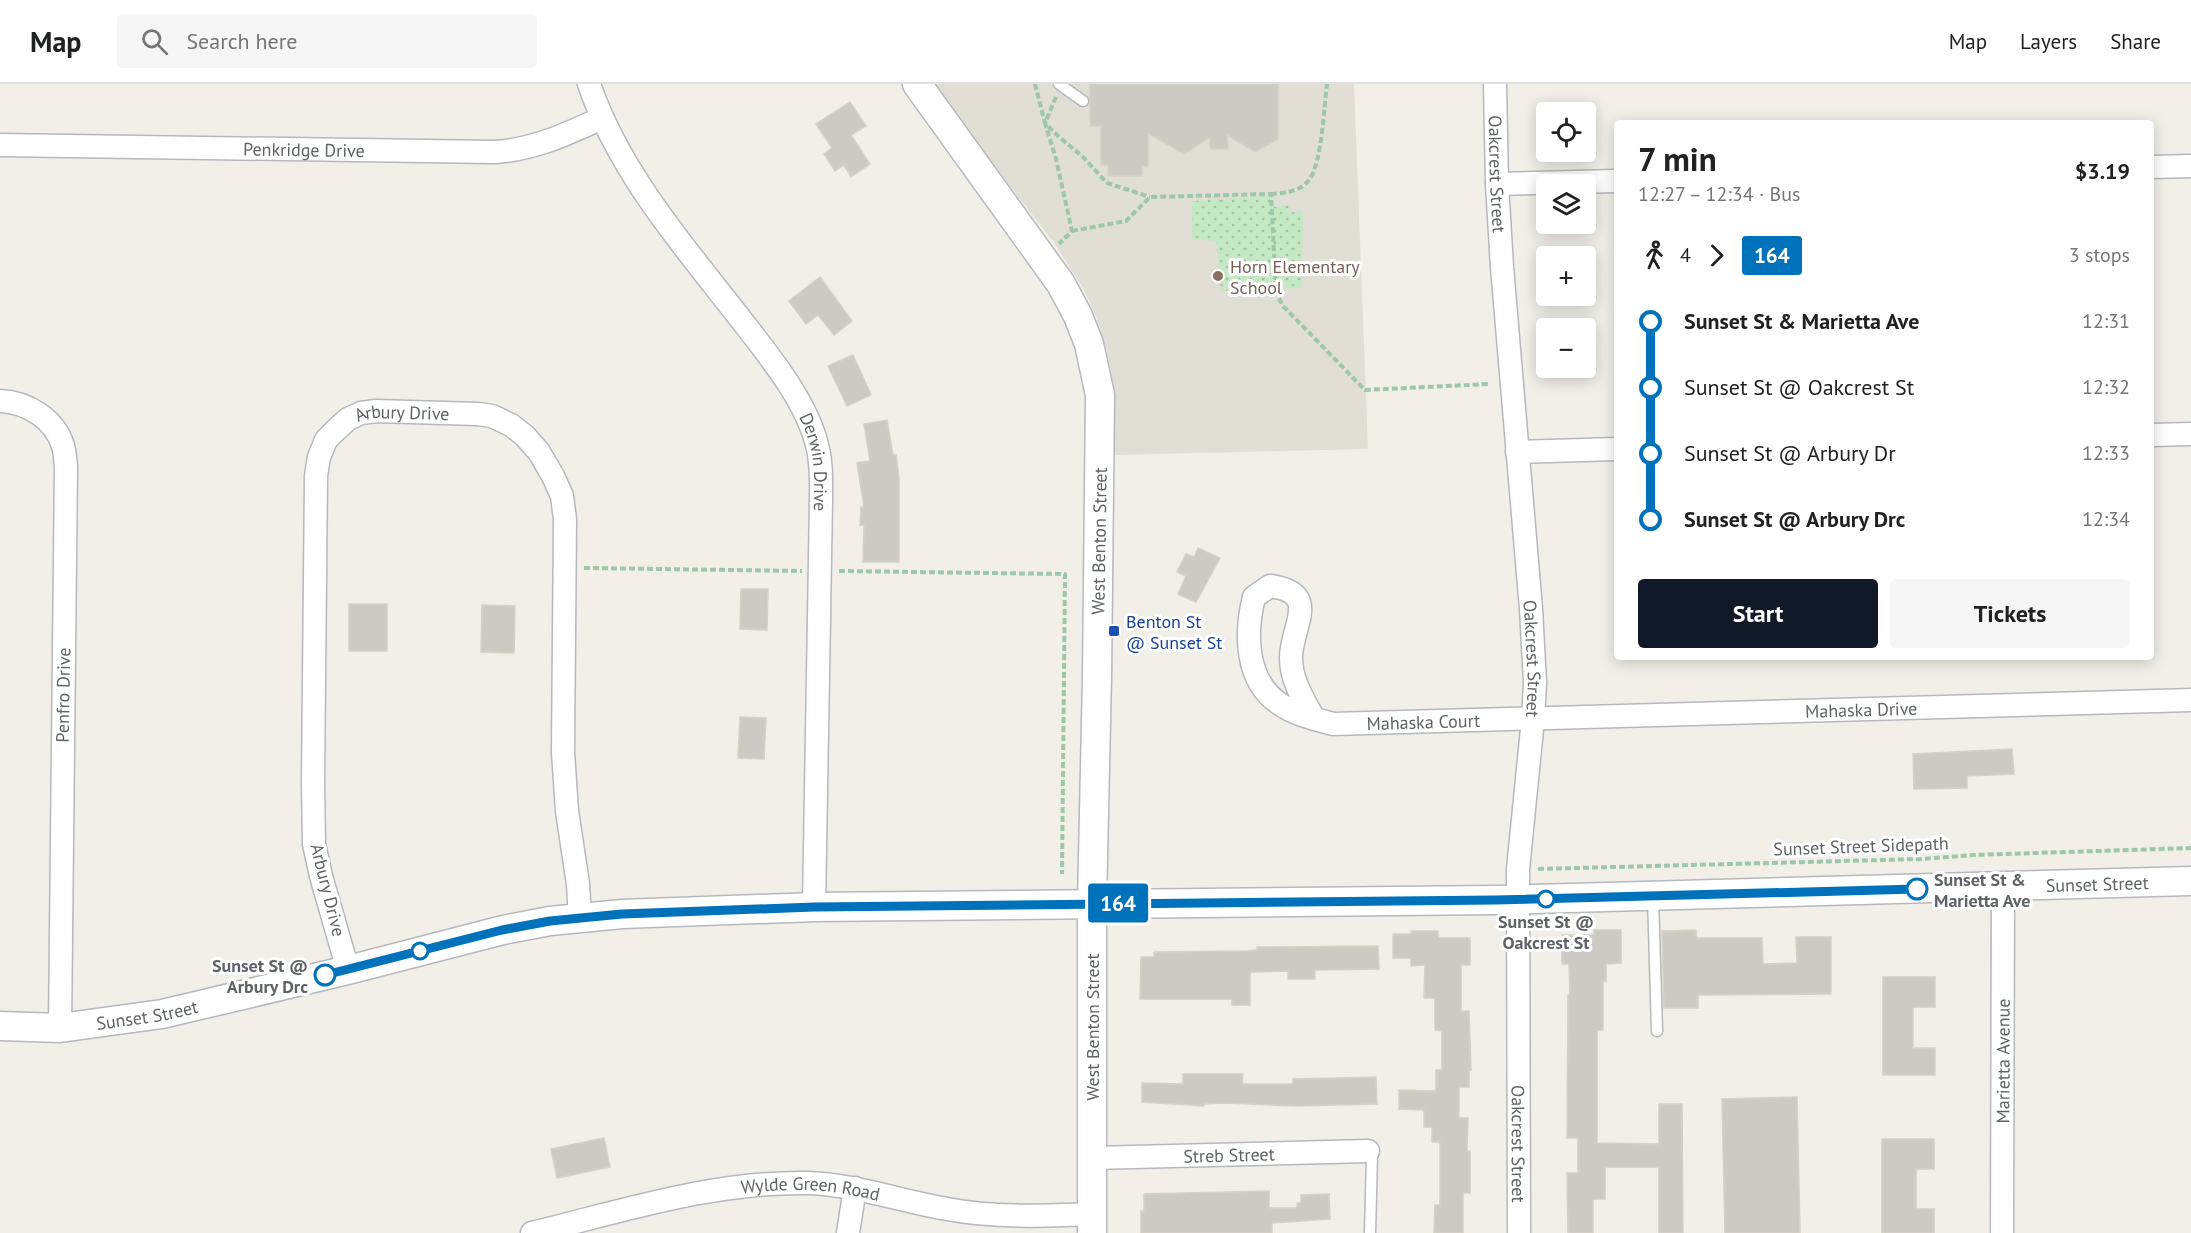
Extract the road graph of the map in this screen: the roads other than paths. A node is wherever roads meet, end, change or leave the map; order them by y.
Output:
1 (589, 84) edge
2 (917, 84) edge
3 (1496, 84) edge
4 (1060, 85) edge
5 (1083, 100) dead end
6 (602, 118) junction
7 (0, 145) edge
8 (2191, 166) edge
9 (2154, 167) edge
10 (1614, 181) edge
11 (1497, 184) junction
12 (0, 401) edge
13 (2191, 434) edge
14 (2154, 435) edge
15 (1614, 449) edge
16 (1517, 452) junction
17 (2191, 700) edge
18 (1314, 719) junction
19 (1533, 719) junction
20 (2191, 881) edge
21 (2003, 887) junction
22 (1653, 896) junction
23 (1517, 900) junction
24 (1092, 903) junction
25 (814, 907) junction
26 (580, 918) junction
27 (348, 970) junction
28 (0, 1026) edge
29 (60, 1028) junction
30 (1657, 1031) dead end
31 (1368, 1151) joint
32 (1093, 1158) junction
33 (855, 1188) junction
34 (1092, 1224) edge
35 (532, 1233) edge
36 (848, 1233) edge
37 (1370, 1233) edge
38 (1519, 1233) edge
39 (2002, 1233) edge

1 - 6 street, Derwin Drive
2 - 24 street, West Benton Street
3 - 11 street, Oakcrest Street
4 - 5 lane
6 - 7 street, Penkridge Drive
6 - 25 street, Derwin Drive
8 - 9 street
10 - 11 street
11 - 16 street, Oakcrest Street
12 - 29 street, Penfro Drive
13 - 14 street
15 - 16 street
16 - 19 street, Oakcrest Street
17 - 19 street, Mahaska Drive
18 - 18 street, Mahaska Court
18 - 19 street, Mahaska Court
19 - 23 street, Oakcrest Street
20 - 21 street, Sunset Street
21 - 22 street, Sunset Street
21 - 39 street, Marietta Avenue
22 - 23 street, Sunset Street
22 - 30 lane
23 - 24 street, Sunset Street
23 - 38 street, Oakcrest Street
24 - 25 street, Sunset Street
24 - 32 street, West Benton Street
25 - 26 street, Sunset Street
26 - 27 street, Sunset Street
26 - 27 street, Arbury Drive
27 - 29 street, Sunset Street
28 - 29 street, Sunset Street
31 - 32 street, Streb Street
31 - 37 lane
32 - 34 street, West Benton Street
33 - 34 street, Wylde Green Road
33 - 35 street, Wylde Green Road
33 - 36 street

